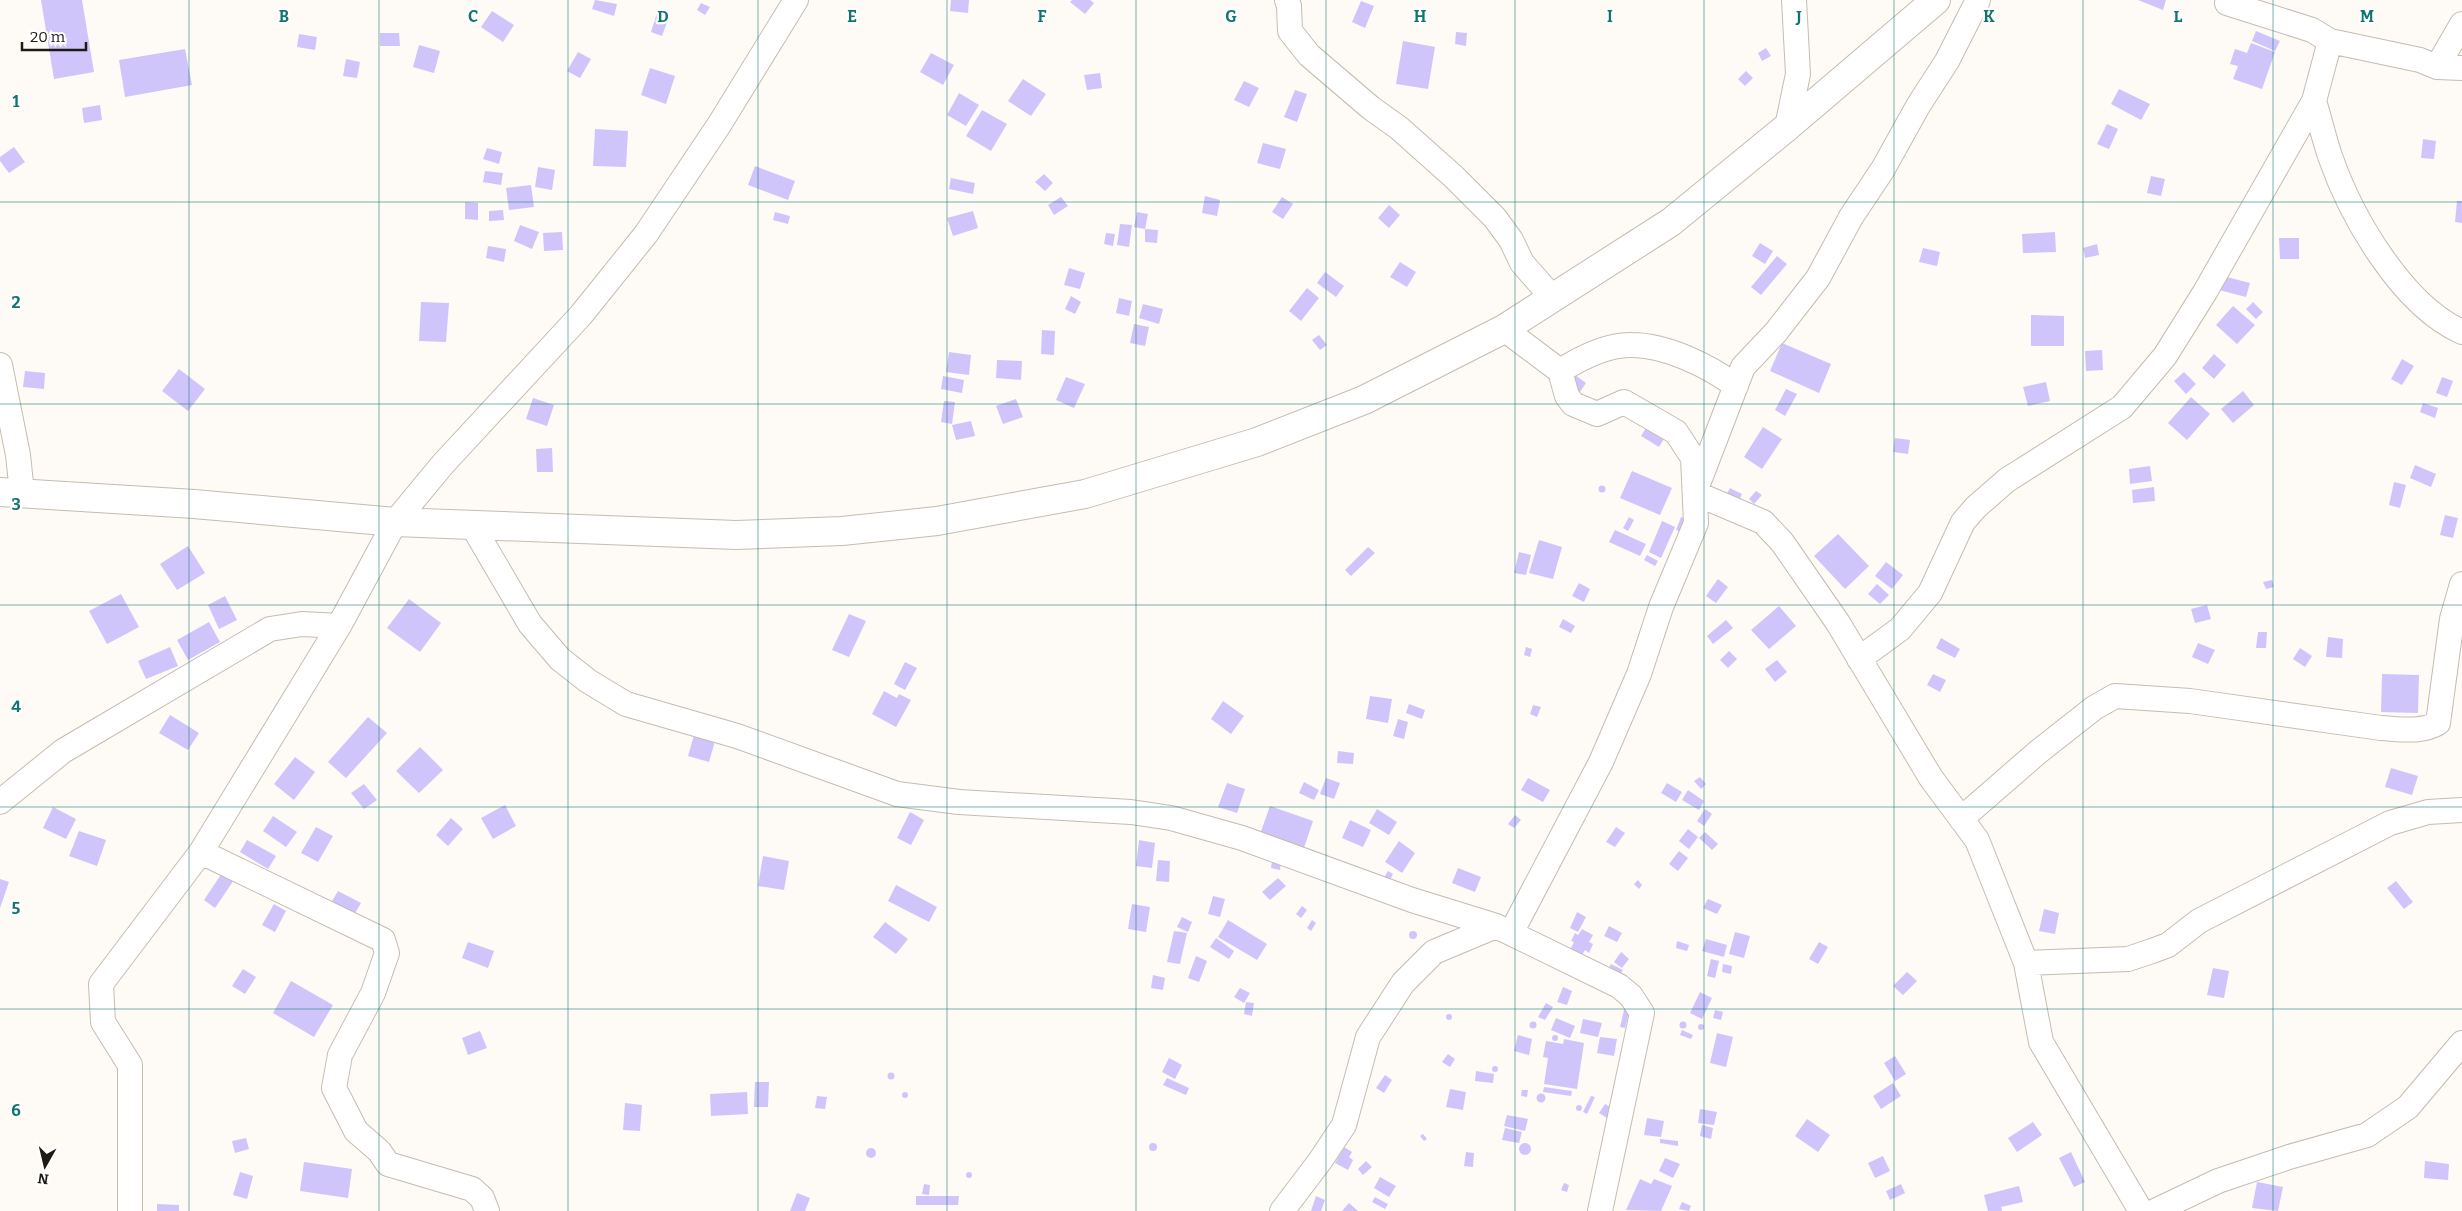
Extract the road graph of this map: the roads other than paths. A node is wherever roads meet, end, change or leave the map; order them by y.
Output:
1 (796, 0) edge
2 (1287, 0) edge
3 (1794, 0) edge
4 (1936, 0) edge
5 (1978, 0) edge
6 (2227, 3) dead end
7 (2462, 24) edge
8 (2330, 41) junction
9 (2437, 67) junction
10 (2462, 68) edge
11 (2314, 101) junction
12 (1787, 127) junction
13 (1552, 298) junction
14 (1504, 329) junction
15 (2462, 332) edge
16 (0, 366) edge
17 (1560, 372) junction
18 (1736, 386) junction
19 (11, 492) edge
20 (1695, 493) junction
21 (395, 522) junction
22 (472, 525) junction
23 (2462, 584) edge
24 (339, 626) junction
25 (1860, 659) junction
26 (0, 802) edge
27 (2462, 810) edge
28 (1961, 819) junction
29 (202, 852) junction
30 (1504, 930) junction
31 (2026, 963) junction
32 (2462, 1043) edge
33 (130, 1211) edge
34 (487, 1211) edge
35 (1282, 1211) edge
36 (1600, 1211) edge
37 (2141, 1211) edge
38 (2156, 1211) edge

1 - 21 street
2 - 13 street
3 - 12 street
4 - 12 highway
5 - 18 street
6 - 8 street
7 - 9 street
8 - 9 street
8 - 11 street
9 - 10 street
11 - 15 street
11 - 25 street
12 - 13 highway
13 - 14 highway
14 - 17 street
14 - 22 highway
16 - 19 street
17 - 18 street
17 - 20 street
18 - 20 street
19 - 21 highway
20 - 25 street
20 - 30 street
21 - 22 highway
21 - 24 street
22 - 30 street
23 - 28 street
24 - 26 street
24 - 29 street
25 - 28 street
27 - 31 street
28 - 31 street
29 - 33 street
29 - 34 street
30 - 35 street
30 - 36 street
31 - 37 street
32 - 38 street

